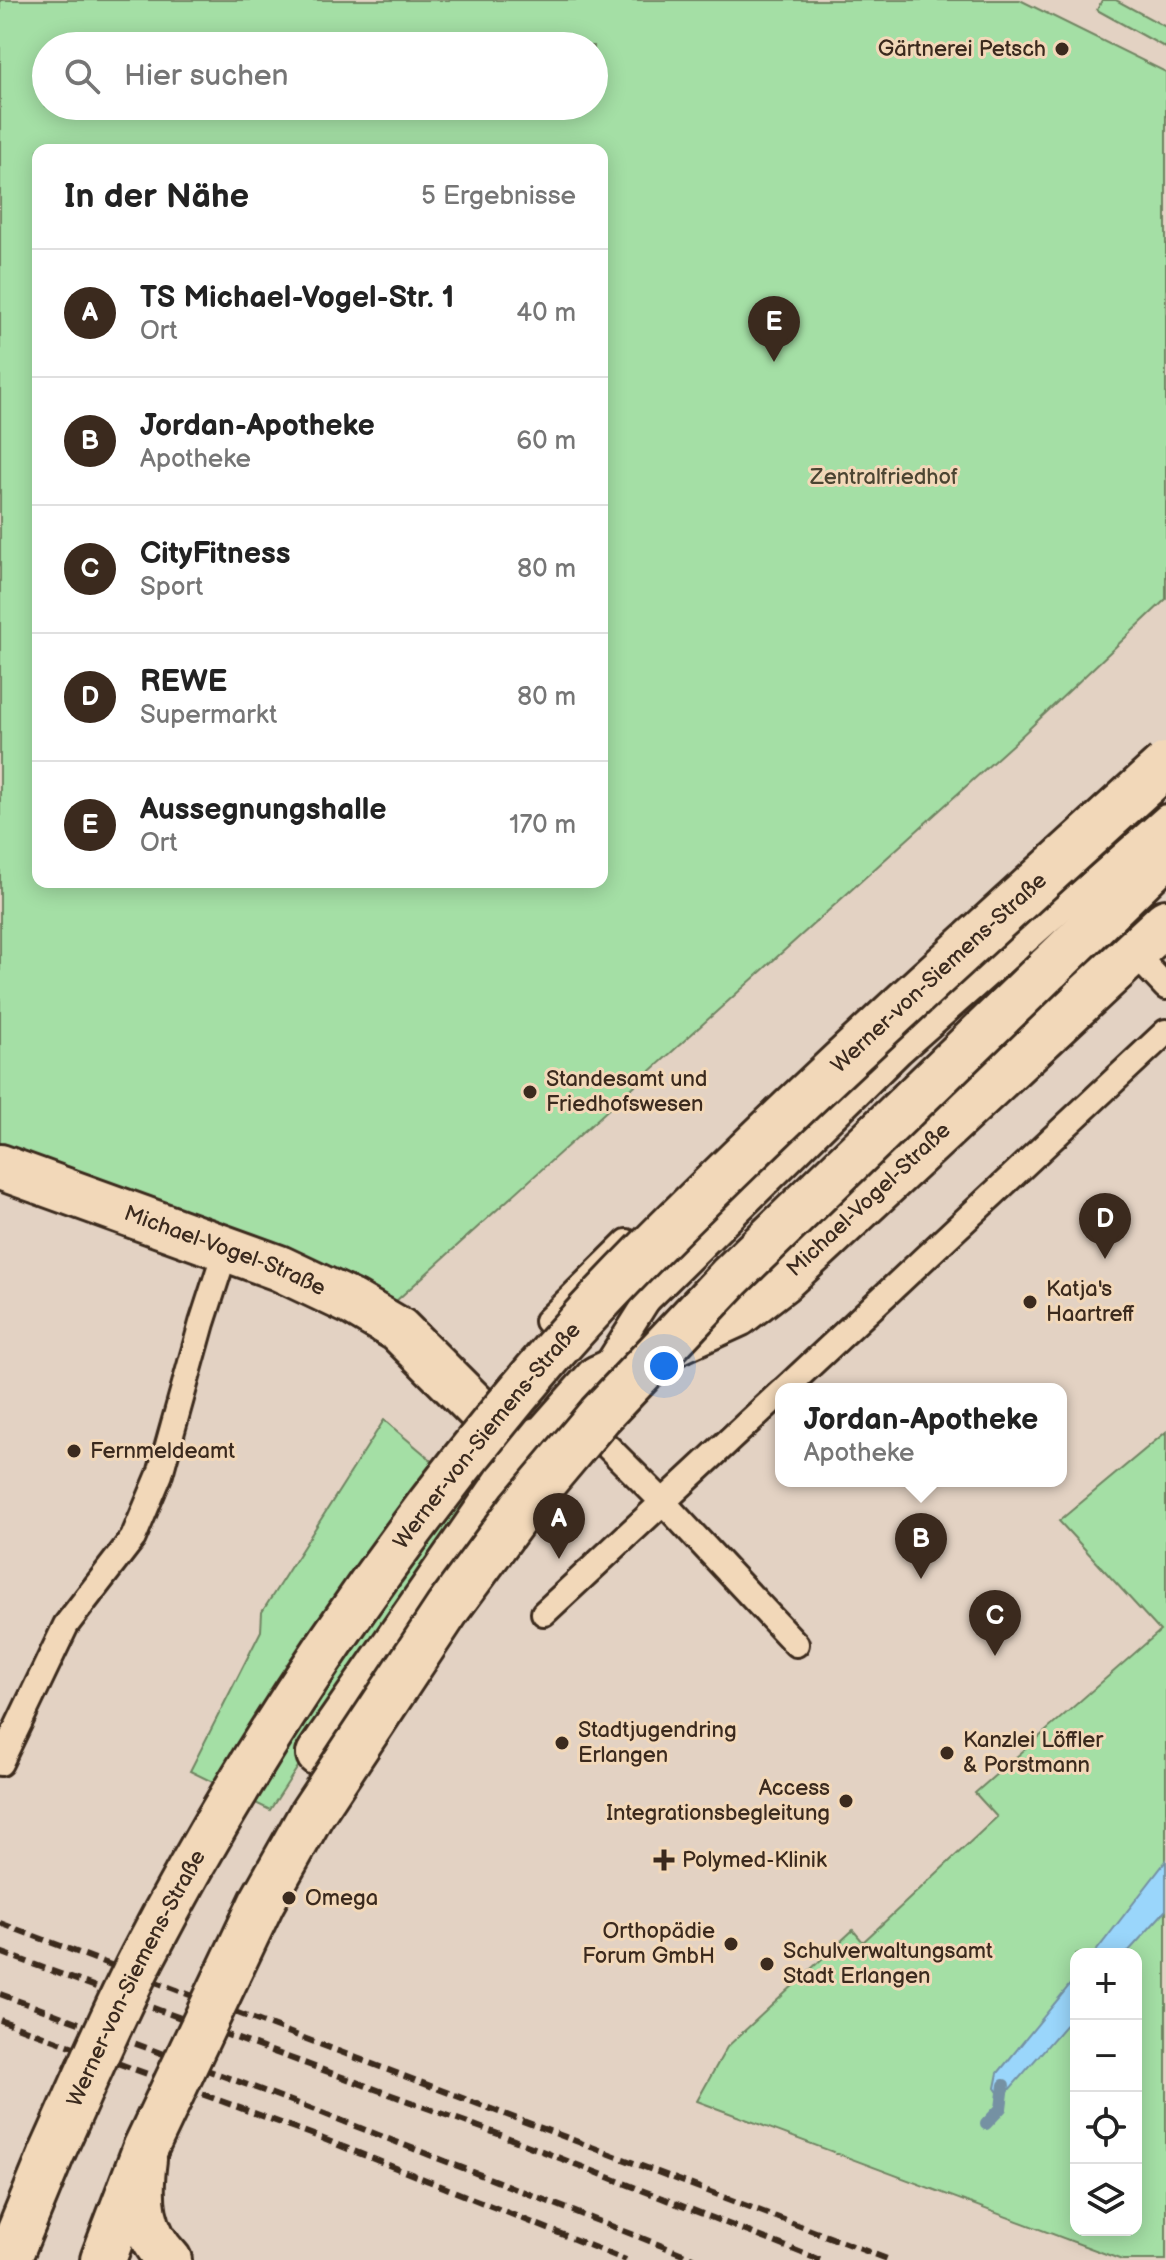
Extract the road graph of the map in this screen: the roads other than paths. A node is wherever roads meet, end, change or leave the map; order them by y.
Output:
1 (1166, 743) edge
2 (1166, 765) edge
3 (1166, 817) edge
4 (1166, 854) edge
5 (1166, 922) edge
6 (1133, 952) junction
7 (1166, 987) edge
8 (1166, 1032) edge
9 (0, 1167) edge
10 (226, 1249) junction
11 (606, 1261) junction
12 (647, 1301) junction
13 (547, 1321) dead end
14 (792, 1383) edge
15 (775, 1398) edge
16 (571, 1408) junction
17 (663, 1502) junction
18 (544, 1613) dead end
19 (796, 1644) dead end
20 (319, 1754) dead end
21 (0, 1763) edge
22 (146, 2147) junction
23 (8, 2260) edge
24 (103, 2260) edge
25 (169, 2260) edge

1 - 11 lane
2 - 23 main road, Werner-von-Siemens-Straße, bridge
3 - 12 lane
4 - 22 main road, bridge
5 - 6 main road, Michael-Vogel-Straße
6 - 7 lane
6 - 16 main road, Michael-Vogel-Straße
8 - 14 lane
9 - 10 main road, Michael-Vogel-Straße
10 - 16 main road, Michael-Vogel-Straße
10 - 21 lane
11 - 12 lane
11 - 13 lane
12 - 16 lane
15 - 17 lane
16 - 17 lane
16 - 20 main road, Michael-Vogel-Straße
17 - 18 lane
17 - 19 lane
22 - 24 main road
22 - 25 main road

